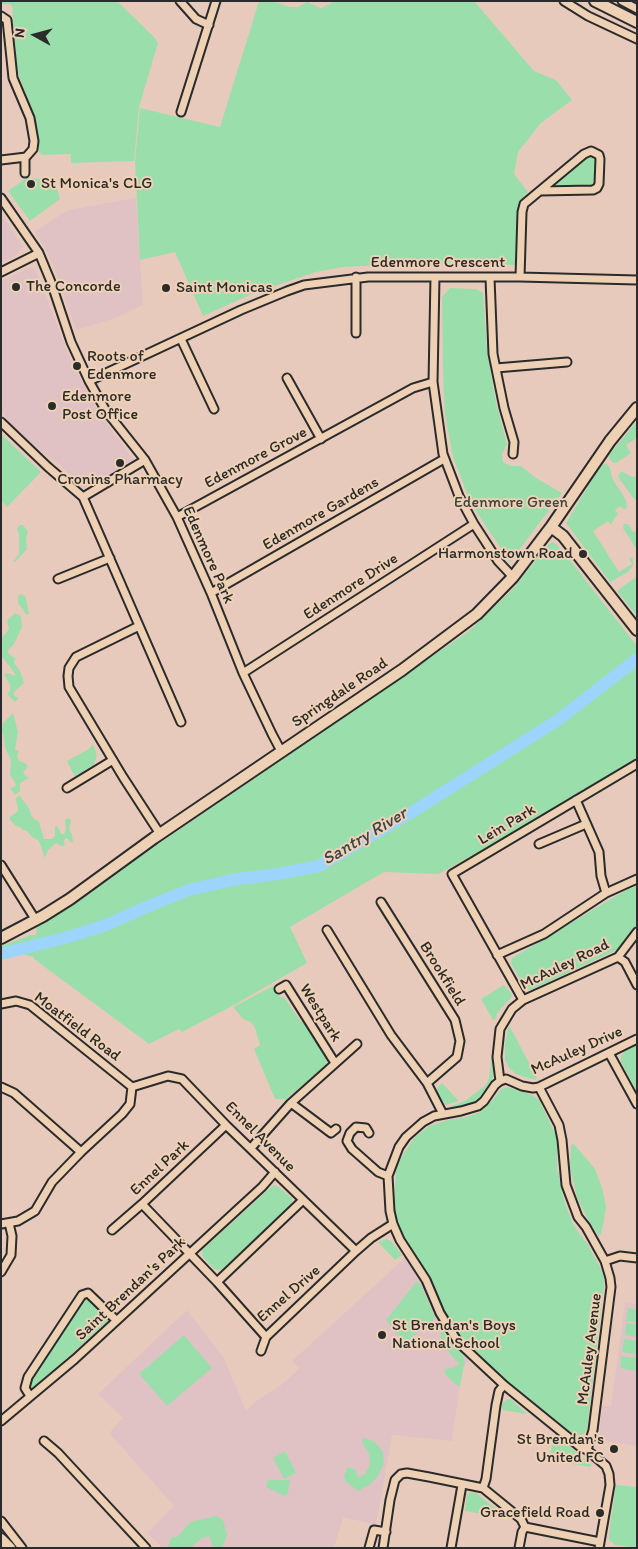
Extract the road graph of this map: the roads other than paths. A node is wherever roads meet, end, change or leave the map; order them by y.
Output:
1 (180, 1) edge
2 (216, 1) edge
3 (564, 1) edge
4 (595, 1) edge
5 (622, 1) edge
6 (637, 9) edge
7 (1, 16) edge
8 (637, 22) edge
9 (209, 25) junction
10 (637, 39) edge
11 (181, 112) dead end
12 (24, 157) junction
13 (1, 160) edge
14 (25, 173) dead end
15 (540, 191) junction
16 (1, 198) edge
17 (39, 253) junction
18 (1, 272) edge
19 (356, 277) junction
20 (436, 277) junction
21 (520, 277) junction
22 (490, 278) junction
23 (637, 280) edge
24 (356, 333) dead end
25 (181, 339) junction
26 (566, 362) dead end
27 (496, 368) junction
28 (287, 378) dead end
29 (89, 381) junction
30 (434, 382) junction
31 (637, 408) edge
32 (214, 410) dead end
33 (1, 422) edge
34 (321, 438) junction
35 (513, 454) dead end
36 (444, 459) junction
37 (145, 460) junction
38 (83, 497) junction
39 (177, 516) junction
40 (474, 524) junction
41 (551, 527) junction
42 (110, 558) junction
43 (513, 577) junction
44 (58, 579) dead end
45 (212, 593) junction
46 (139, 626) junction
47 (637, 630) edge
48 (244, 672) junction
49 (181, 722) dead end
50 (281, 751) junction
51 (113, 760) junction
52 (637, 764) edge
53 (67, 788) dead end
54 (576, 800) junction
55 (586, 824) junction
56 (160, 834) junction
57 (539, 844) dead end
58 (1, 865) edge
59 (637, 878) edge
60 (606, 893) junction
61 (381, 902) dead end
62 (35, 919) junction
63 (326, 930) dead end
64 (637, 932) edge
65 (1, 938) edge
66 (497, 956) junction
67 (618, 957) junction
68 (637, 985) edge
69 (279, 989) dead end
70 (523, 1000) junction
71 (1, 1004) edge
72 (637, 1039) edge
73 (357, 1044) dead end
74 (609, 1053) junction
75 (335, 1063) junction
76 (500, 1081) junction
77 (427, 1083) junction
78 (1, 1087) edge
79 (132, 1087) junction
80 (539, 1087) junction
81 (291, 1103) junction
82 (637, 1104) edge
83 (443, 1114) junction
84 (226, 1125) junction
85 (336, 1129) dead end
86 (369, 1133) dead end
87 (251, 1148) junction
88 (81, 1152) junction
89 (275, 1172) junction
90 (388, 1176) junction
91 (303, 1200) junction
92 (142, 1204) junction
93 (5, 1224) edge
94 (393, 1224) junction
95 (112, 1230) dead end
96 (356, 1251) junction
97 (189, 1254) junction
98 (637, 1258) edge
99 (605, 1261) junction
100 (1, 1272) edge
101 (217, 1282) junction
102 (116, 1320) junction
103 (266, 1337) junction
104 (261, 1351) dead end
105 (504, 1385) junction
106 (30, 1396) junction
107 (1, 1421) edge
108 (44, 1441) dead end
109 (587, 1450) junction
110 (462, 1485) junction
111 (483, 1488) junction
112 (1, 1522) edge
113 (525, 1527) junction
114 (386, 1532) junction
115 (1, 1539) edge
116 (600, 1545) edge
117 (10, 1548) edge
118 (22, 1548) edge
119 (146, 1548) edge
120 (369, 1548) edge
121 (383, 1548) edge
122 (451, 1548) edge
123 (520, 1548) edge

1 - 9 street
2 - 9 street
3 - 10 street
4 - 8 street
5 - 6 street
7 - 12 street
9 - 11 street
12 - 13 street
12 - 14 street
15 - 15 street, Edenmore Crescent
15 - 21 street, Edenmore Crescent
16 - 17 street, Edenmore Park
17 - 18 street
17 - 29 street, Edenmore Park
19 - 20 street, Edenmore Crescent
19 - 24 street, Edenmore Crescent
19 - 25 street, Edenmore Crescent
20 - 22 street, Edenmore Crescent
20 - 30 street
21 - 22 street, Edenmore Crescent
21 - 23 street, Edenmore Crescent
22 - 27 street
25 - 29 street, Edenmore Crescent
25 - 32 street
26 - 27 street
27 - 35 street
28 - 34 street, Edenmore Grove
29 - 37 street, Edenmore Park
30 - 34 street, Edenmore Grove
30 - 36 street
31 - 41 street, Springdale Road
33 - 38 street
34 - 39 street, Edenmore Grove
36 - 40 street
36 - 45 street, Edenmore Gardens
37 - 38 street
37 - 39 street, Edenmore Park
38 - 42 street
39 - 45 street, Edenmore Park
40 - 43 street
40 - 48 street, Edenmore Drive
41 - 43 street, Springdale Road
41 - 47 street
42 - 44 street
42 - 46 street
43 - 50 street, Springdale Road
45 - 48 street, Edenmore Park
46 - 49 street
46 - 51 street
48 - 50 street, Edenmore Park
50 - 56 street, Springdale Road
51 - 53 street
51 - 56 street
52 - 54 street, Lein Park
54 - 55 street
54 - 66 street, Lein Park
55 - 57 street, Lein Park
55 - 60 street
56 - 62 street, Springdale Road
58 - 62 street
59 - 60 street
60 - 66 street
61 - 77 street, Brookfield
62 - 65 street, Springdale Road
63 - 77 street
64 - 67 street, McAuley Road
66 - 70 street
67 - 68 street
67 - 70 street, McAuley Road
69 - 75 street, Westpark
70 - 76 street, McAuley Road
71 - 79 street, Moatfield Road
72 - 74 street, McAuley Drive
73 - 75 street, Westpark
74 - 80 street, McAuley Drive
74 - 82 street
75 - 81 street, Westpark
76 - 80 street, McAuley Drive
76 - 83 street
77 - 83 street
78 - 88 street
79 - 84 street, Ennel Avenue
79 - 88 street
80 - 99 street, McAuley Avenue
81 - 85 street
81 - 87 street, Westpark
83 - 90 street
84 - 87 street, Ennel Avenue
84 - 92 street, Ennel Park
86 - 90 street
87 - 89 street, Ennel Avenue
88 - 93 street
89 - 91 street, Ennel Avenue
89 - 97 street, Saint Brendan's Park
90 - 94 street
91 - 96 street, Ennel Avenue
91 - 101 street
92 - 95 street, Ennel Park
92 - 97 street, Ennel Drive
93 - 100 street
94 - 96 street, Ennel Drive
94 - 105 street
96 - 103 street, Ennel Drive
97 - 101 street, Ennel Drive
97 - 102 street, Saint Brendan's Park
98 - 99 street
99 - 109 street, McAuley Avenue
101 - 103 street, Ennel Drive
102 - 106 street, Saint Brendan's Park
102 - 106 street
103 - 104 street
105 - 109 street
105 - 111 street
106 - 107 street, Saint Brendan's Park
108 - 119 street
109 - 116 street
110 - 111 street
110 - 114 street
110 - 122 street
111 - 113 street
112 - 118 street
113 - 116 street
113 - 123 street
114 - 120 street
114 - 121 street
115 - 117 street

